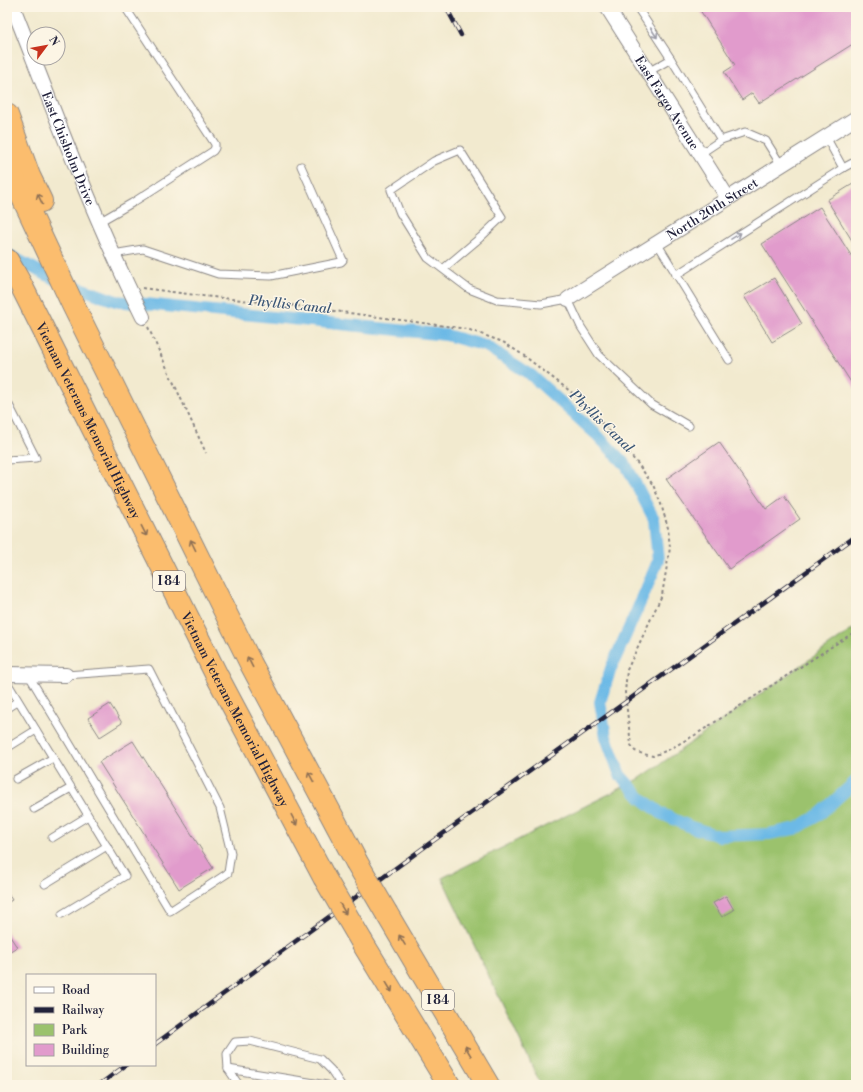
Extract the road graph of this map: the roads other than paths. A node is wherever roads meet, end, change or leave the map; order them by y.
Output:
1 (13, 7) edge
2 (126, 7) edge
3 (607, 7) edge
4 (637, 7) edge
5 (671, 59) junction
6 (648, 72) junction
7 (7, 115) edge
8 (856, 118) edge
9 (826, 137) junction
10 (722, 140) junction
11 (700, 154) junction
12 (856, 161) edge
13 (7, 164) edge
14 (781, 165) junction
15 (301, 166) dead end
16 (843, 168) junction
17 (728, 198) junction
18 (99, 222) junction
19 (657, 243) junction
20 (113, 254) junction
21 (59, 257) junction
22 (7, 260) edge
23 (443, 269) junction
24 (676, 275) junction
25 (568, 299) junction
26 (143, 317) road end
27 (728, 360) dead end
28 (7, 401) edge
29 (688, 426) dead end
30 (7, 460) edge
31 (160, 480) junction
32 (7, 674) edge
33 (28, 674) junction
34 (66, 675) joint
35 (7, 682) edge
36 (18, 701) junction
37 (7, 708) edge
38 (36, 730) junction
39 (7, 748) edge
40 (53, 758) junction
41 (16, 779) dead end
42 (71, 788) junction
43 (34, 809) dead end
44 (88, 816) junction
45 (52, 838) dead end
46 (107, 846) junction
47 (45, 884) dead end
48 (62, 914) dead end
49 (228, 1069) junction
50 (239, 1085) edge
51 (327, 1085) edge
52 (341, 1085) edge
53 (449, 1085) edge
54 (488, 1085) edge

1 - 18 street, East Chisholm Drive
2 - 18 lane
3 - 6 street, East Fargo Avenue
4 -> 5 lane
5 - 6 lane
5 - 10 lane
6 - 11 street, East Fargo Avenue
21 -> 7 highway
8 - 9 street, North 20th Street
9 - 14 street, North 20th Street
9 - 16 lane
10 - 11 lane
10 - 14 lane
11 - 17 street, East Fargo Avenue
12 - 16 lane
13 - 21 highway, I 84
14 - 17 street, North 20th Street
15 - 20 lane
24 -> 16 lane
17 - 19 street, North 20th Street
18 - 20 street, East Chisholm Drive
19 - 24 lane
19 - 25 street, North 20th Street
20 - 26 street, East Chisholm Drive
21 - 31 highway
21 - 31 highway, I 84
22 -> 53 highway, Vietnam Veterans Memorial Highway / I 84, bridge
23 - 23 lane
23 - 25 lane
24 - 27 lane
25 - 29 lane
28 - 30 lane
54 -> 31 highway, I 84, bridge
32 - 33 street
33 - 34 street
33 - 34 lane
35 - 36 lane
36 - 37 lane
36 - 38 lane
38 - 39 lane
38 - 40 lane
40 - 41 lane
40 - 42 lane
42 - 43 lane
42 - 44 lane
44 - 45 lane
44 - 46 lane
46 - 47 lane
46 - 48 lane
49 - 50 lane
49 - 51 lane
49 - 52 lane

